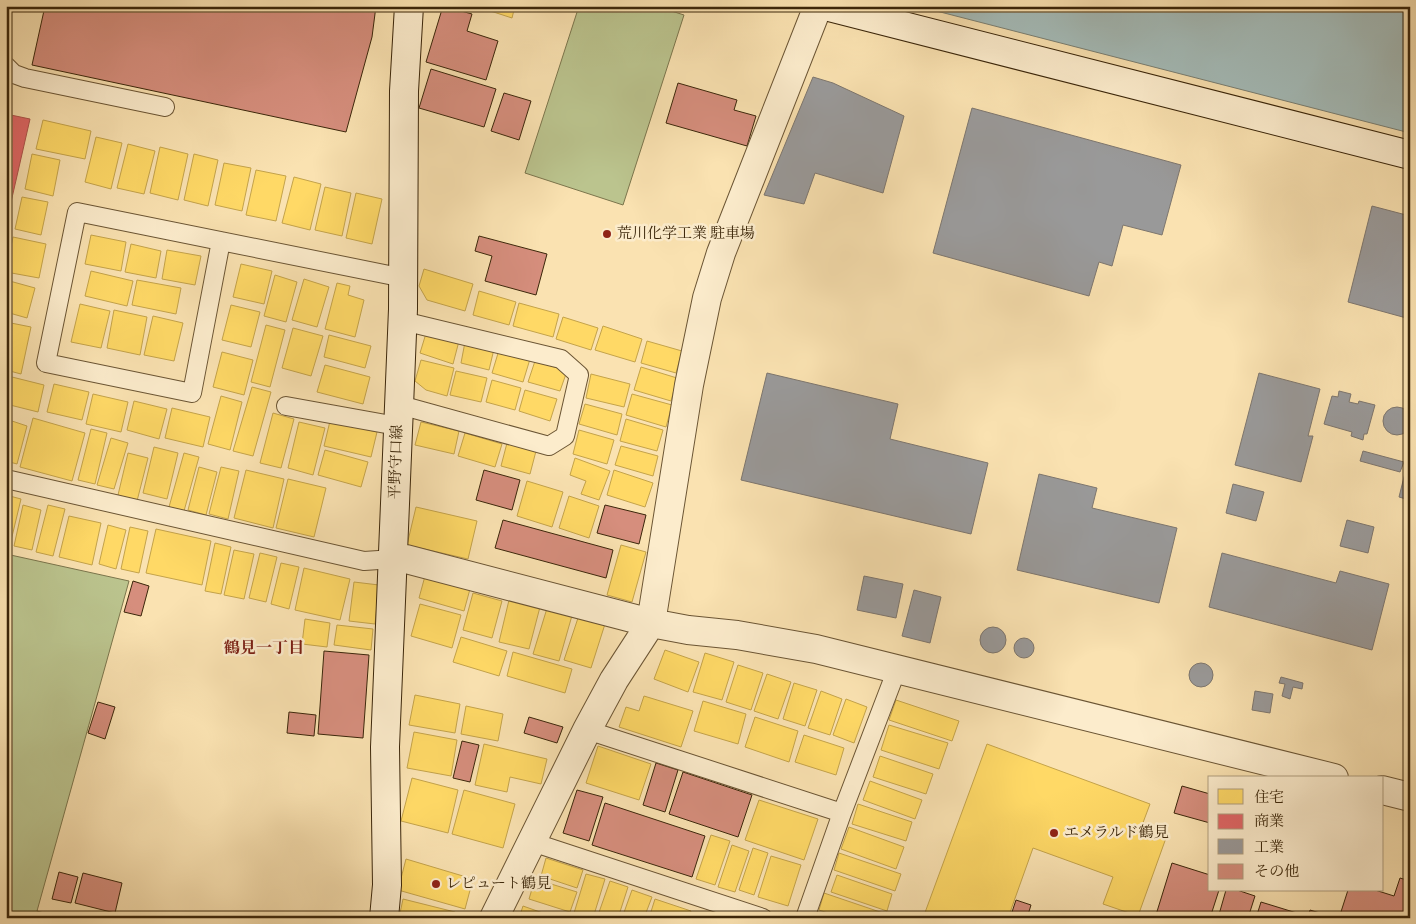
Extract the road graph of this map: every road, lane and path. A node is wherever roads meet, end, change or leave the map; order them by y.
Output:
1 (409, 6) edge
2 (818, 6) edge
3 (825, 6) edge
4 (6, 66) edge
5 (165, 107) dead end
6 (1410, 156) edge
7 (221, 242) junction
8 (404, 278) junction
9 (403, 321) junction
10 (286, 406) dead end
11 (399, 416) junction
12 (6, 479) edge
13 (394, 559) junction
14 (651, 623) junction
15 (897, 669) junction
16 (586, 730) junction
17 (1326, 776) edge
18 (1384, 790) edge
19 (1410, 796) edge
20 (842, 813) junction
21 (532, 842) junction
22 (384, 918) edge
23 (494, 918) edge
24 (764, 918) edge
25 (805, 918) edge

1 - 8 street, 平野守口線
2 - 14 street
3 - 6 street
4 - 5 lane
7 - 7 lane
7 - 8 lane
8 - 9 street, 平野守口線
9 - 11 street, 平野守口線
9 - 11 lane
10 - 11 lane
11 - 13 street, 平野守口線
12 - 13 lane
13 - 14 street
13 - 22 street, 平野守口線
14 - 15 street
14 - 16 street
15 - 17 street
15 - 20 lane
16 - 20 lane
16 - 21 street
18 - 19 street
20 - 25 lane
21 - 23 street
21 - 24 lane

